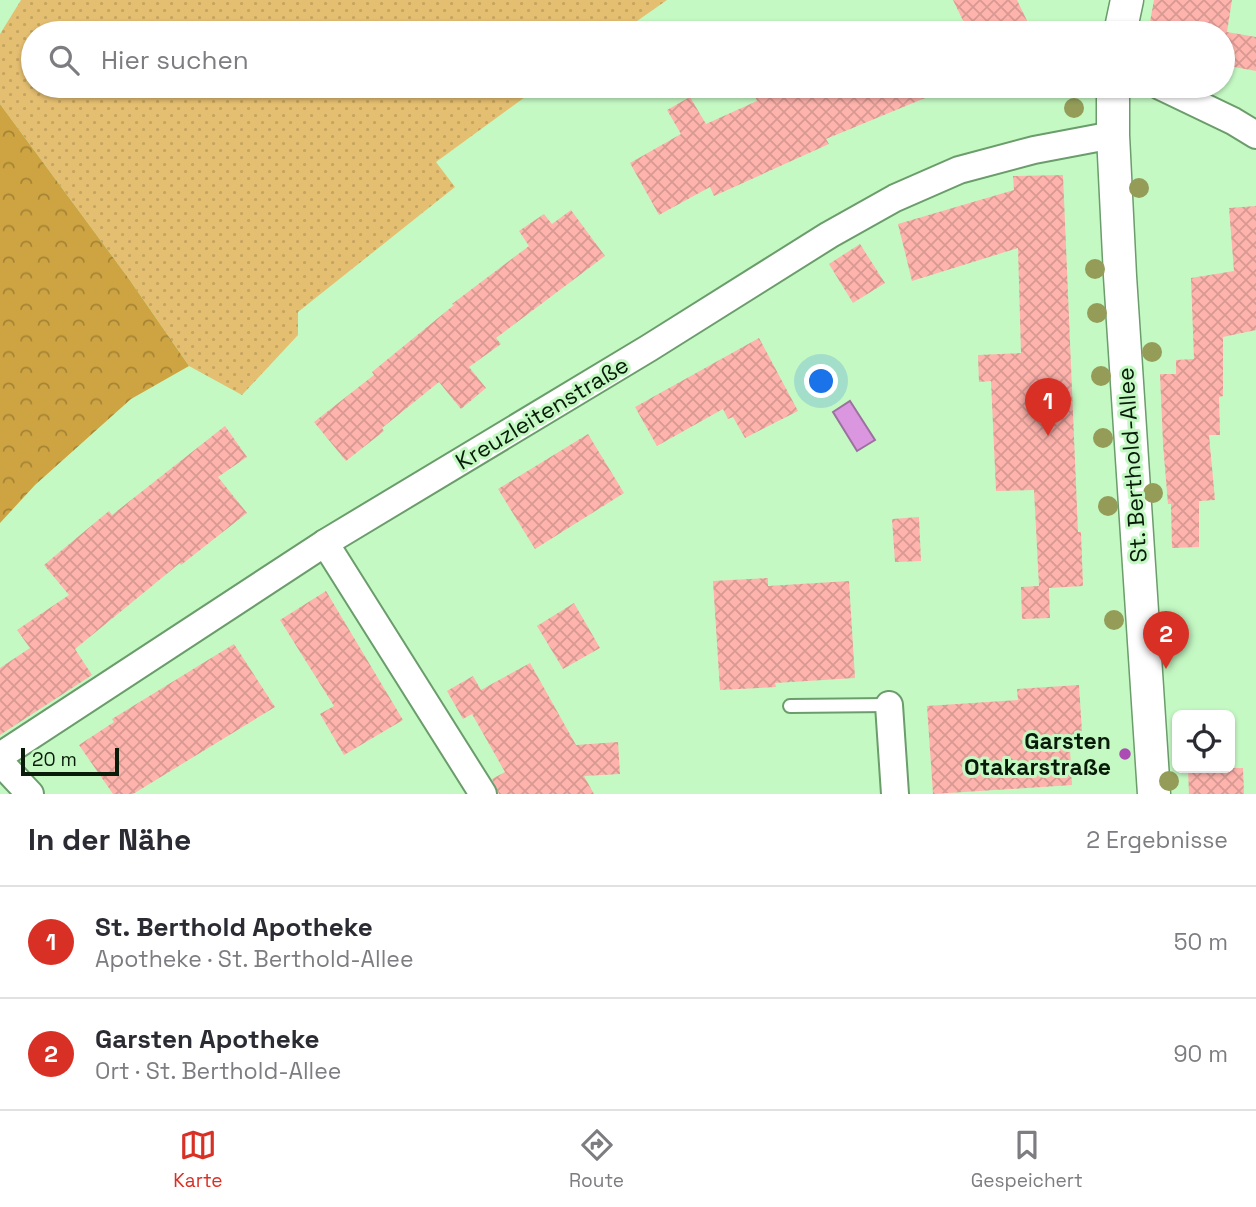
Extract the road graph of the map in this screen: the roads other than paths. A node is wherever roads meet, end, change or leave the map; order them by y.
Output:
1 (1127, 0) edge
2 (1123, 21) edge
3 (1113, 98) edge
4 (1185, 98) edge
5 (1113, 135) junction
6 (1256, 135) edge
7 (325, 543) junction
8 (889, 705) joint
9 (790, 706) dead end
10 (0, 759) edge
11 (30, 794) edge
12 (483, 794) edge
13 (895, 794) edge
14 (1154, 794) edge

1 - 2 street
3 - 5 street, St. Berthold-Allee
4 - 6 street
5 - 7 street, Kreuzleitenstraße
5 - 14 street, St. Berthold-Allee
7 - 10 street, Kreuzleitenstraße
7 - 12 street
8 - 9 lane
8 - 13 street
10 - 11 street

